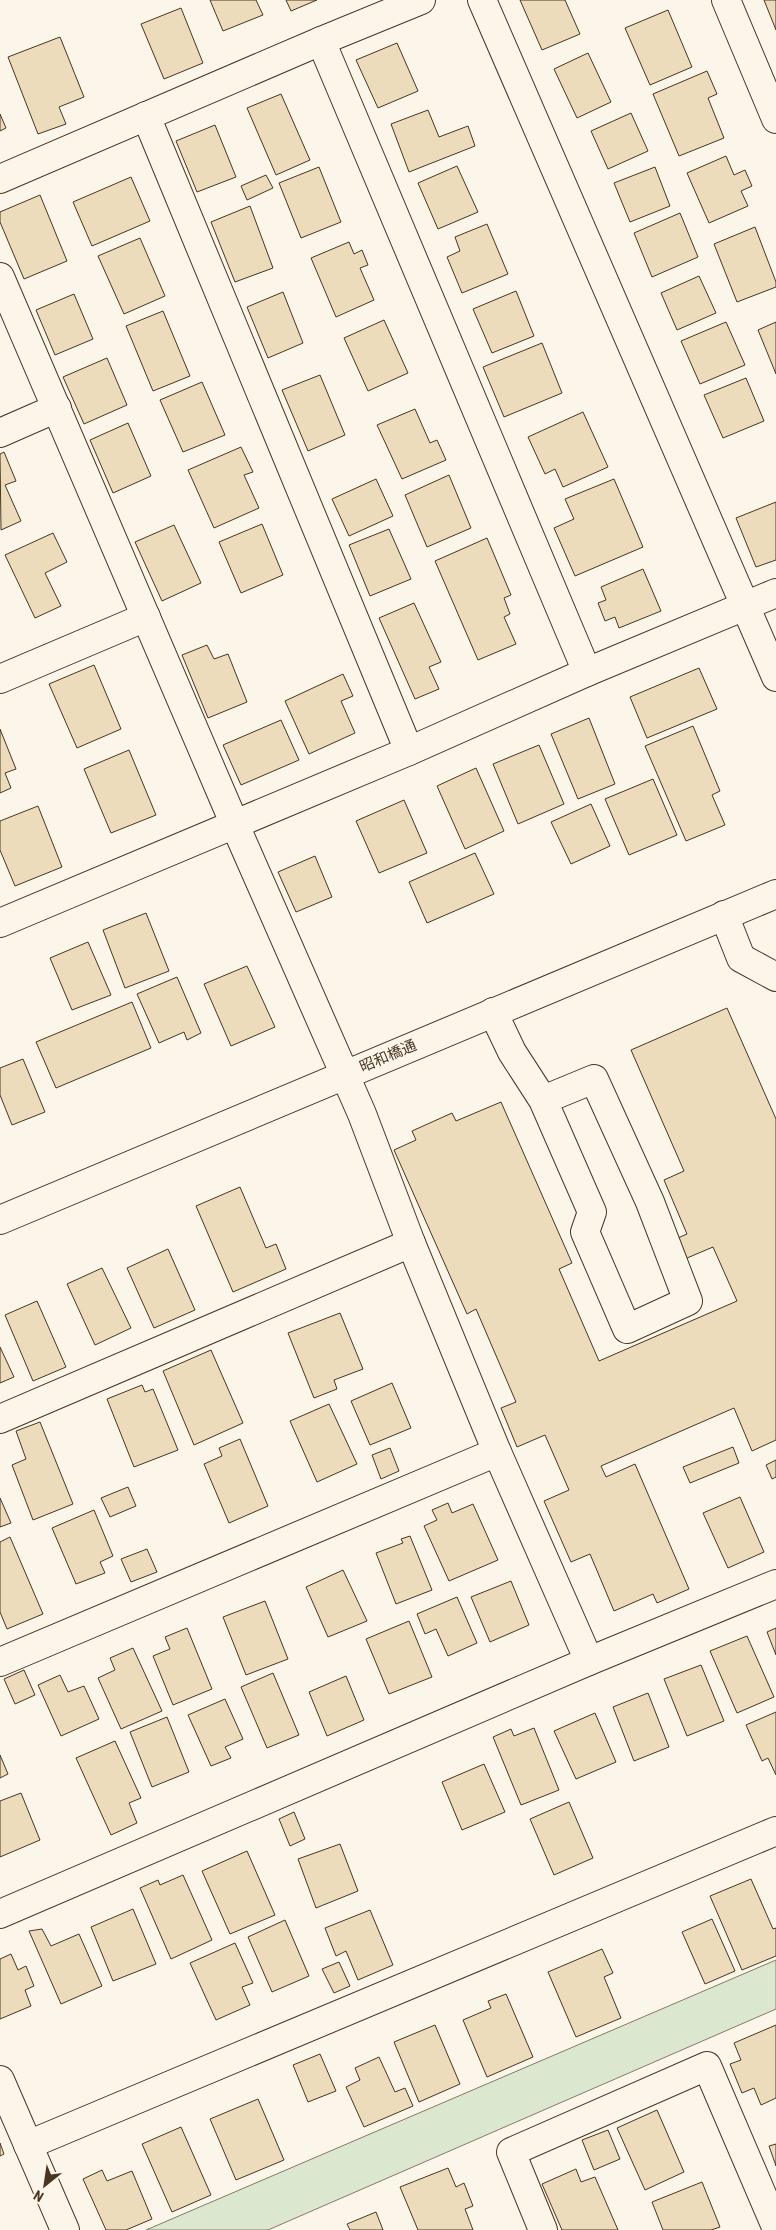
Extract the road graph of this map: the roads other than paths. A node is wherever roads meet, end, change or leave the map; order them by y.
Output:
1 (421, 0) edge
2 (482, 0) edge
3 (726, 0) edge
4 (321, 41) junction
5 (146, 116) junction
6 (776, 119) edge
7 (0, 179) edge
8 (0, 277) edge
9 (57, 408) junction
10 (0, 433) edge
11 (776, 593) edge
12 (745, 606) junction
13 (146, 617) junction
14 (588, 672) junction
15 (776, 677) edge
16 (0, 679) edge
17 (409, 751) junction
18 (234, 825) junction
19 (776, 894) edge
20 (724, 915) junction
21 (0, 923) edge
22 (776, 977) edge
23 (493, 1012) junction
24 (344, 1074) junction
25 (543, 1100) junction
26 (0, 1220) edge
27 (411, 1244) junction
28 (0, 1419) edge
29 (497, 1452) junction
30 (776, 1584) edge
31 (0, 1662) edge
32 (589, 1662) junction
33 (776, 1830) edge
34 (0, 1914) edge
35 (0, 2080) edge
36 (28, 2145) junction
37 (776, 2227) edge
38 (65, 2230) edge
39 (544, 2230) edge

1 - 4 street
2 - 12 street
3 - 6 street
4 - 5 street
4 - 14 street
5 - 7 street
5 - 17 street
8 - 9 street
9 - 10 street
9 - 13 street
11 - 12 street
12 - 14 street
12 - 15 street
13 - 16 street
13 - 18 street
14 - 17 street
17 - 18 street
18 - 21 street
18 - 24 street
19 - 20 street, 昭和橋通
20 - 22 street
20 - 23 street, 昭和橋通
23 - 24 street, 昭和橋通
23 - 25 street
24 - 26 street, 昭和橋通
24 - 27 street
25 - 25 street
27 - 28 street
27 - 29 street
29 - 31 street
29 - 32 street
30 - 32 street
32 - 34 street
33 - 36 street
35 - 36 street
36 - 38 street
37 - 39 street

